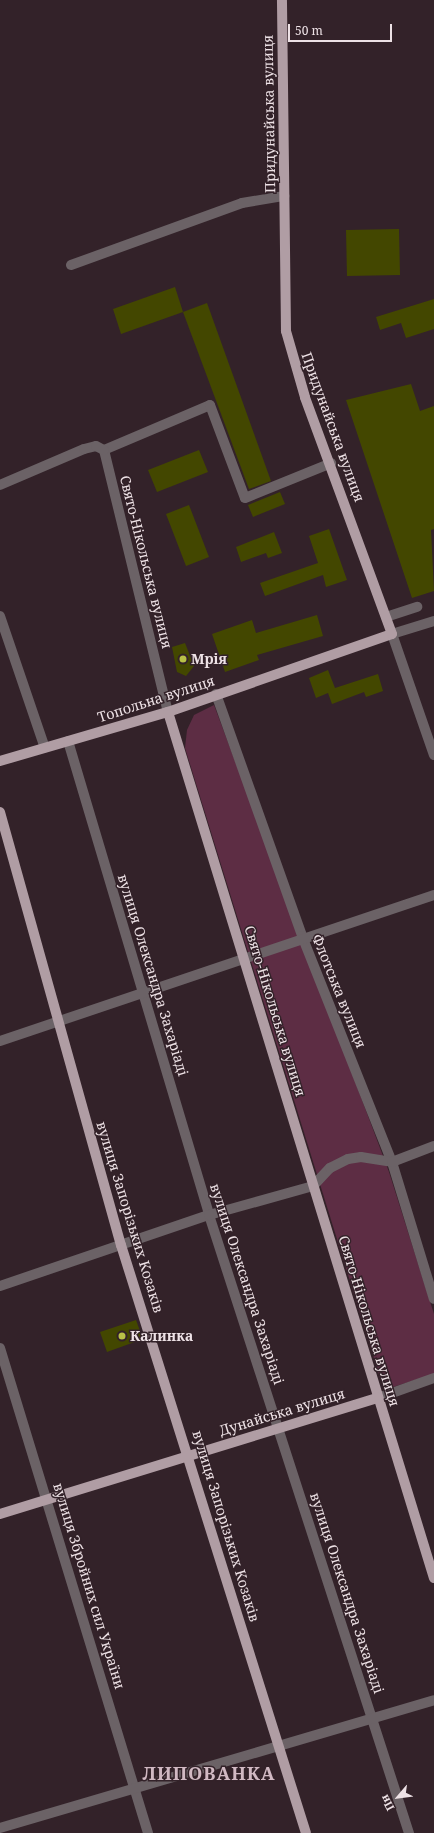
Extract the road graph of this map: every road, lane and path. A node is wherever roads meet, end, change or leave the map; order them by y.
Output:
1 (282, 0) edge
2 (284, 196) junction
3 (71, 265) dead end
4 (104, 450) junction
5 (331, 463) junction
6 (0, 485) edge
7 (417, 607) dead end
8 (0, 616) edge
9 (386, 616) junction
10 (434, 621) edge
11 (392, 634) junction
12 (216, 694) junction
13 (168, 712) junction
14 (68, 741) junction
15 (46, 748) junction
16 (434, 755) edge
17 (0, 761) edge
18 (0, 812) edge
19 (434, 895) edge
20 (302, 936) junction
21 (244, 957) junction
22 (144, 992) junction
23 (59, 1022) junction
24 (0, 1041) edge
25 (434, 1146) edge
26 (392, 1162) junction
27 (313, 1186) junction
28 (209, 1215) junction
29 (121, 1245) junction
30 (0, 1286) edge
31 (434, 1299) edge
32 (0, 1348) edge
33 (434, 1378) edge
34 (378, 1398) junction
35 (278, 1427) junction
36 (190, 1454) junction
37 (48, 1498) junction
38 (0, 1514) edge
39 (434, 1578) edge
40 (434, 1700) edge
41 (372, 1716) junction
42 (277, 1744) junction
43 (135, 1786) junction
44 (0, 1828) edge
45 (148, 1833) edge
46 (306, 1833) edge
47 (409, 1833) edge

1 - 2 main road, Придунайська вулиця
2 - 3 street
2 - 5 main road, Придунайська вулиця
4 - 5 street
4 - 6 street
4 - 13 street, Свято-Нікольська вулиця
5 - 9 main road, Придунайська вулиця
7 - 9 street
8 - 15 street
9 - 11 main road, Придунайська вулиця
10 - 11 street, Топольна вулиця
11 - 12 main road, Топольна вулиця
11 - 16 street, Придунайська вулиця
12 - 13 main road, Топольна вулиця
12 - 20 street, Флотська вулиця
13 - 14 main road, Топольна вулиця
13 - 21 main road, Свято-Нікольська вулиця
14 - 15 main road, Топольна вулиця
14 - 22 street, вулиця Олександра Захаріаді
15 - 17 main road, Топольна вулиця
18 - 23 main road, вулиця Запорізьких Козаків
19 - 20 street
20 - 21 street
20 - 26 street, Флотська вулиця
21 - 22 street
21 - 27 main road, Свято-Нікольська вулиця
22 - 23 street
22 - 28 street, вулиця Олександра Захаріаді
23 - 24 street
23 - 29 main road, вулиця Запорізьких Козаків
25 - 26 street
26 - 27 street
26 - 31 street, Флотська вулиця
27 - 28 street
27 - 34 main road, Свято-Нікольська вулиця
28 - 29 street
28 - 35 street, вулиця Олександра Захаріаді
29 - 30 street
29 - 36 main road, вулиця Запорізьких Козаків
32 - 37 street, вулиця Збройних сил України
33 - 34 street, Дунайська вулиця
34 - 35 main road, Дунайська вулиця
34 - 39 main road, Свято-Нікольська вулиця
35 - 36 main road, Дунайська вулиця
35 - 41 street, вулиця Олександра Захаріаді
36 - 37 main road, Дунайська вулиця
36 - 42 main road, вулиця Запорізьких Козаків
37 - 38 main road, Дунайська вулиця
37 - 43 street, вулиця Збройних сил України
40 - 41 street
41 - 42 street
41 - 47 street, вулиця Олександра Захаріаді
42 - 43 street
42 - 46 main road, вулиця Запорізьких Козаків
43 - 44 street
43 - 45 street, вулиця Збройних сил України

